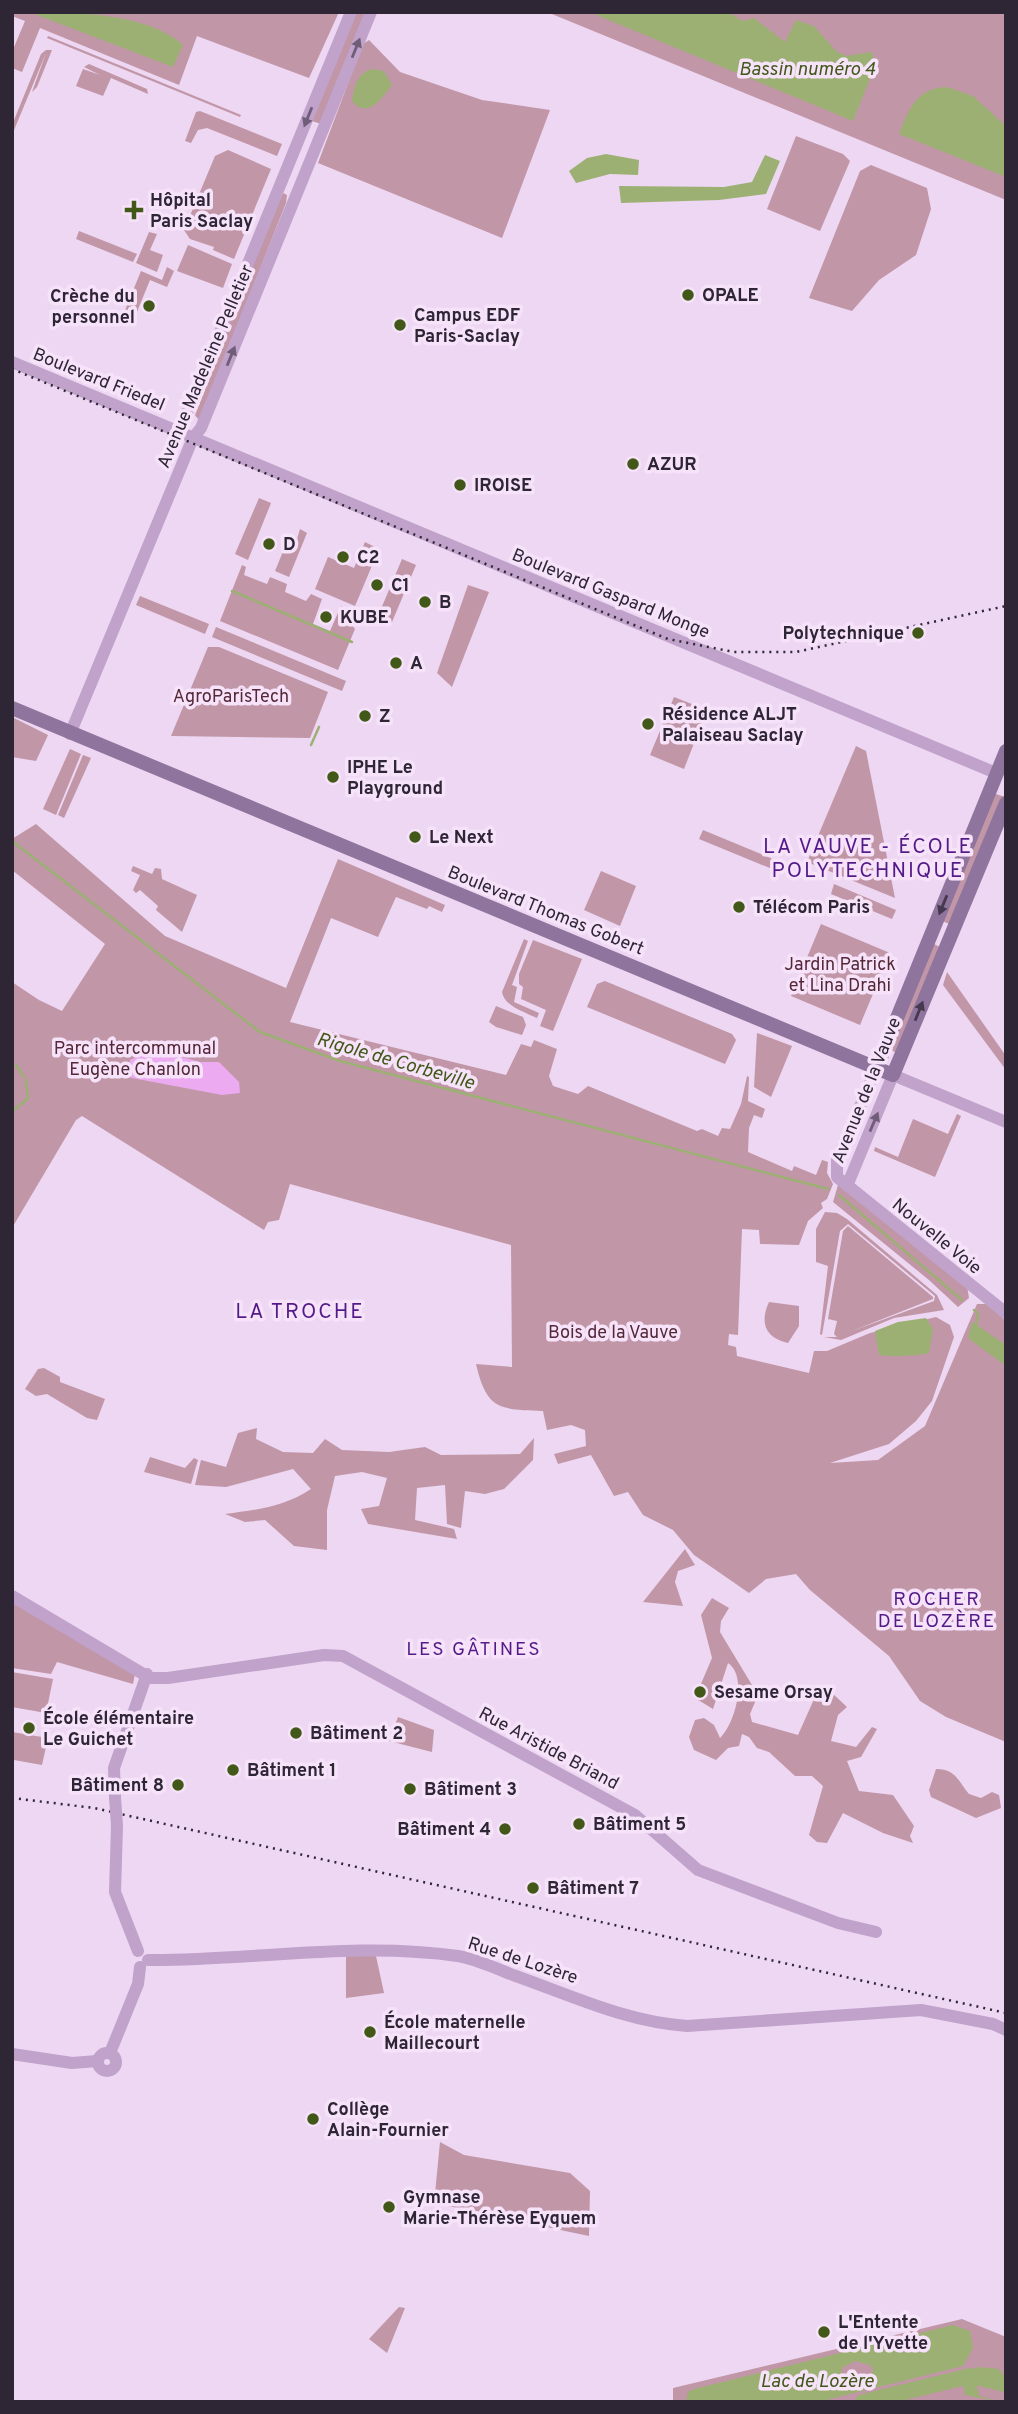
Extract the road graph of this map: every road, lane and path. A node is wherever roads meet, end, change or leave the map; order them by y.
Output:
1 (351, 12) edge
2 (371, 12) edge
3 (12, 362) edge
4 (179, 432) junction
5 (193, 438) junction
6 (211, 446) joint
7 (12, 708) edge
8 (70, 734) junction
9 (1006, 751) edge
10 (996, 773) junction
11 (1006, 803) edge
12 (877, 1067) junction
13 (893, 1075) junction
14 (1006, 1122) edge
15 (847, 1186) junction
16 (1006, 1313) edge
17 (12, 1596) edge
18 (147, 1674) junction
19 (876, 1932) dead end
20 (142, 1959) junction
21 (1006, 2030) edge
22 (12, 2054) edge

1 -> 4 street, Avenue Madeleine Pelletier
5 -> 2 street, Avenue Madeleine Pelletier
3 - 4 street, Boulevard Friedel
4 - 5 street, Boulevard Friedel
5 - 6 street, Boulevard Friedel
5 - 8 street, Avenue Madeleine Pelletier
6 - 10 street, Boulevard Gaspard Monge
7 - 8 main road, Boulevard Thomas Gobert
8 - 12 main road, Boulevard Thomas Gobert
9 - 10 main road, Avenue de la Vauve
10 -> 12 main road, Avenue de la Vauve
13 -> 11 main road, Avenue de la Vauve
12 - 13 main road, Boulevard Thomas Gobert
12 - 15 street, Avenue de la Vauve
13 - 14 street, Boulevard Thomas Gobert
15 -> 13 street, Avenue de la Vauve
15 - 16 street, Nouvelle Voie
17 - 18 street, Rue Aristide Briand
18 - 19 street, Rue Aristide Briand
18 - 20 street, bridge
20 - 21 street, Rue de Lozère
20 - 22 street

